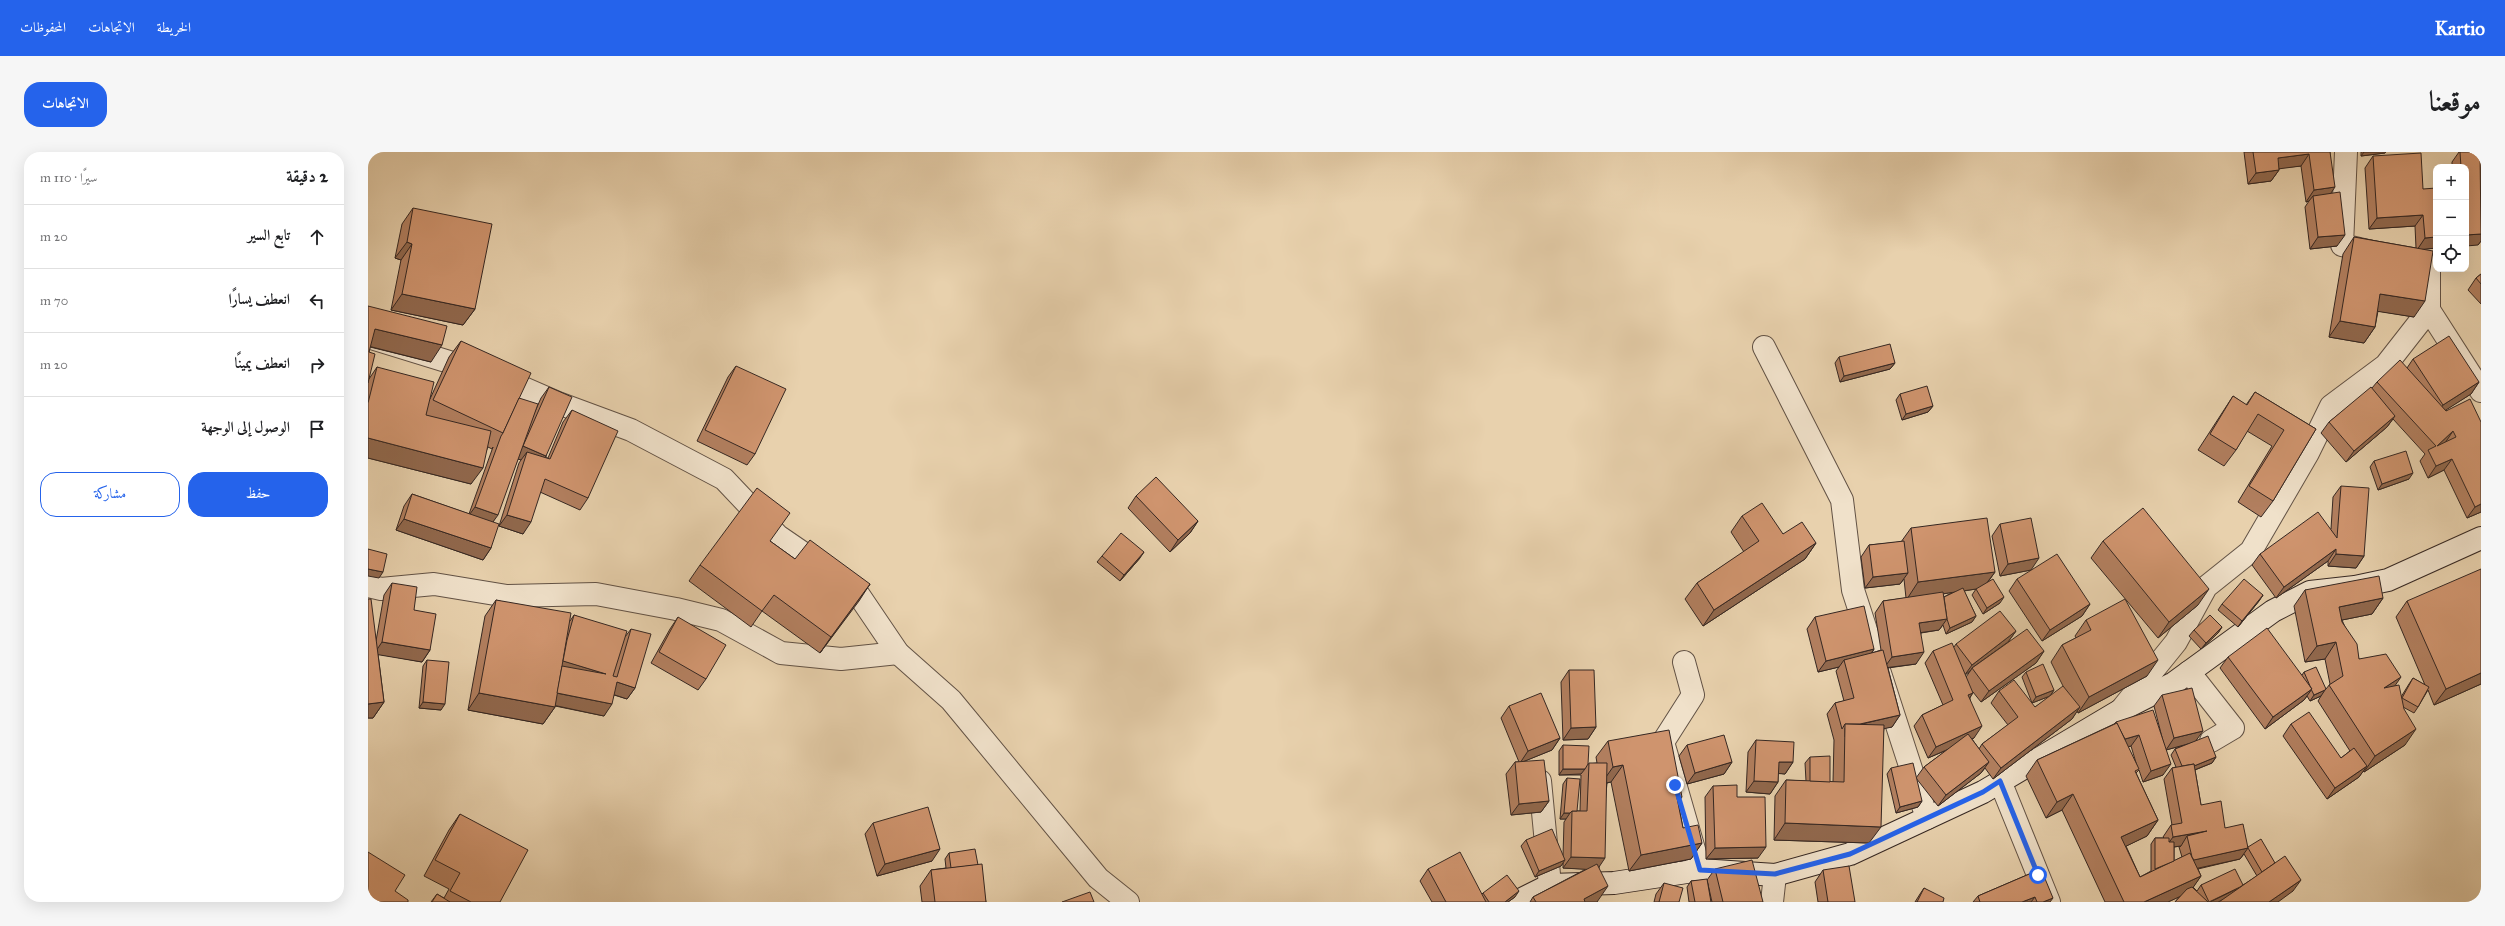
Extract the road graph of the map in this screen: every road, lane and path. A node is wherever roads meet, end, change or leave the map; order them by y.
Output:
1 (2346, 152) edge
2 (2429, 310) junction
3 (368, 337) edge
4 (1764, 347) dead end
5 (2481, 391) edge
6 (2481, 538) edge
7 (368, 586) edge
8 (898, 653) junction
9 (1684, 662) dead end
10 (2189, 672) junction
11 (2121, 710) junction
12 (2211, 741) edge
13 (1540, 781) edge
14 (2000, 781) junction
15 (1927, 818) junction
16 (1700, 870) junction
17 (1775, 874) junction
18 (1550, 885) junction
19 (1128, 902) edge
20 (1516, 902) edge
21 (1772, 902) edge
22 (2049, 902) edge

1 - 2 street
2 - 5 street
2 - 11 street
3 - 8 street
4 - 15 street
6 - 10 street
7 - 8 street
8 - 19 street
9 - 16 street
10 - 11 street
10 - 12 street
11 - 14 street
13 - 18 street
14 - 15 street
14 - 22 street
15 - 17 street
16 - 17 street
16 - 18 street
17 - 21 street
18 - 20 street

